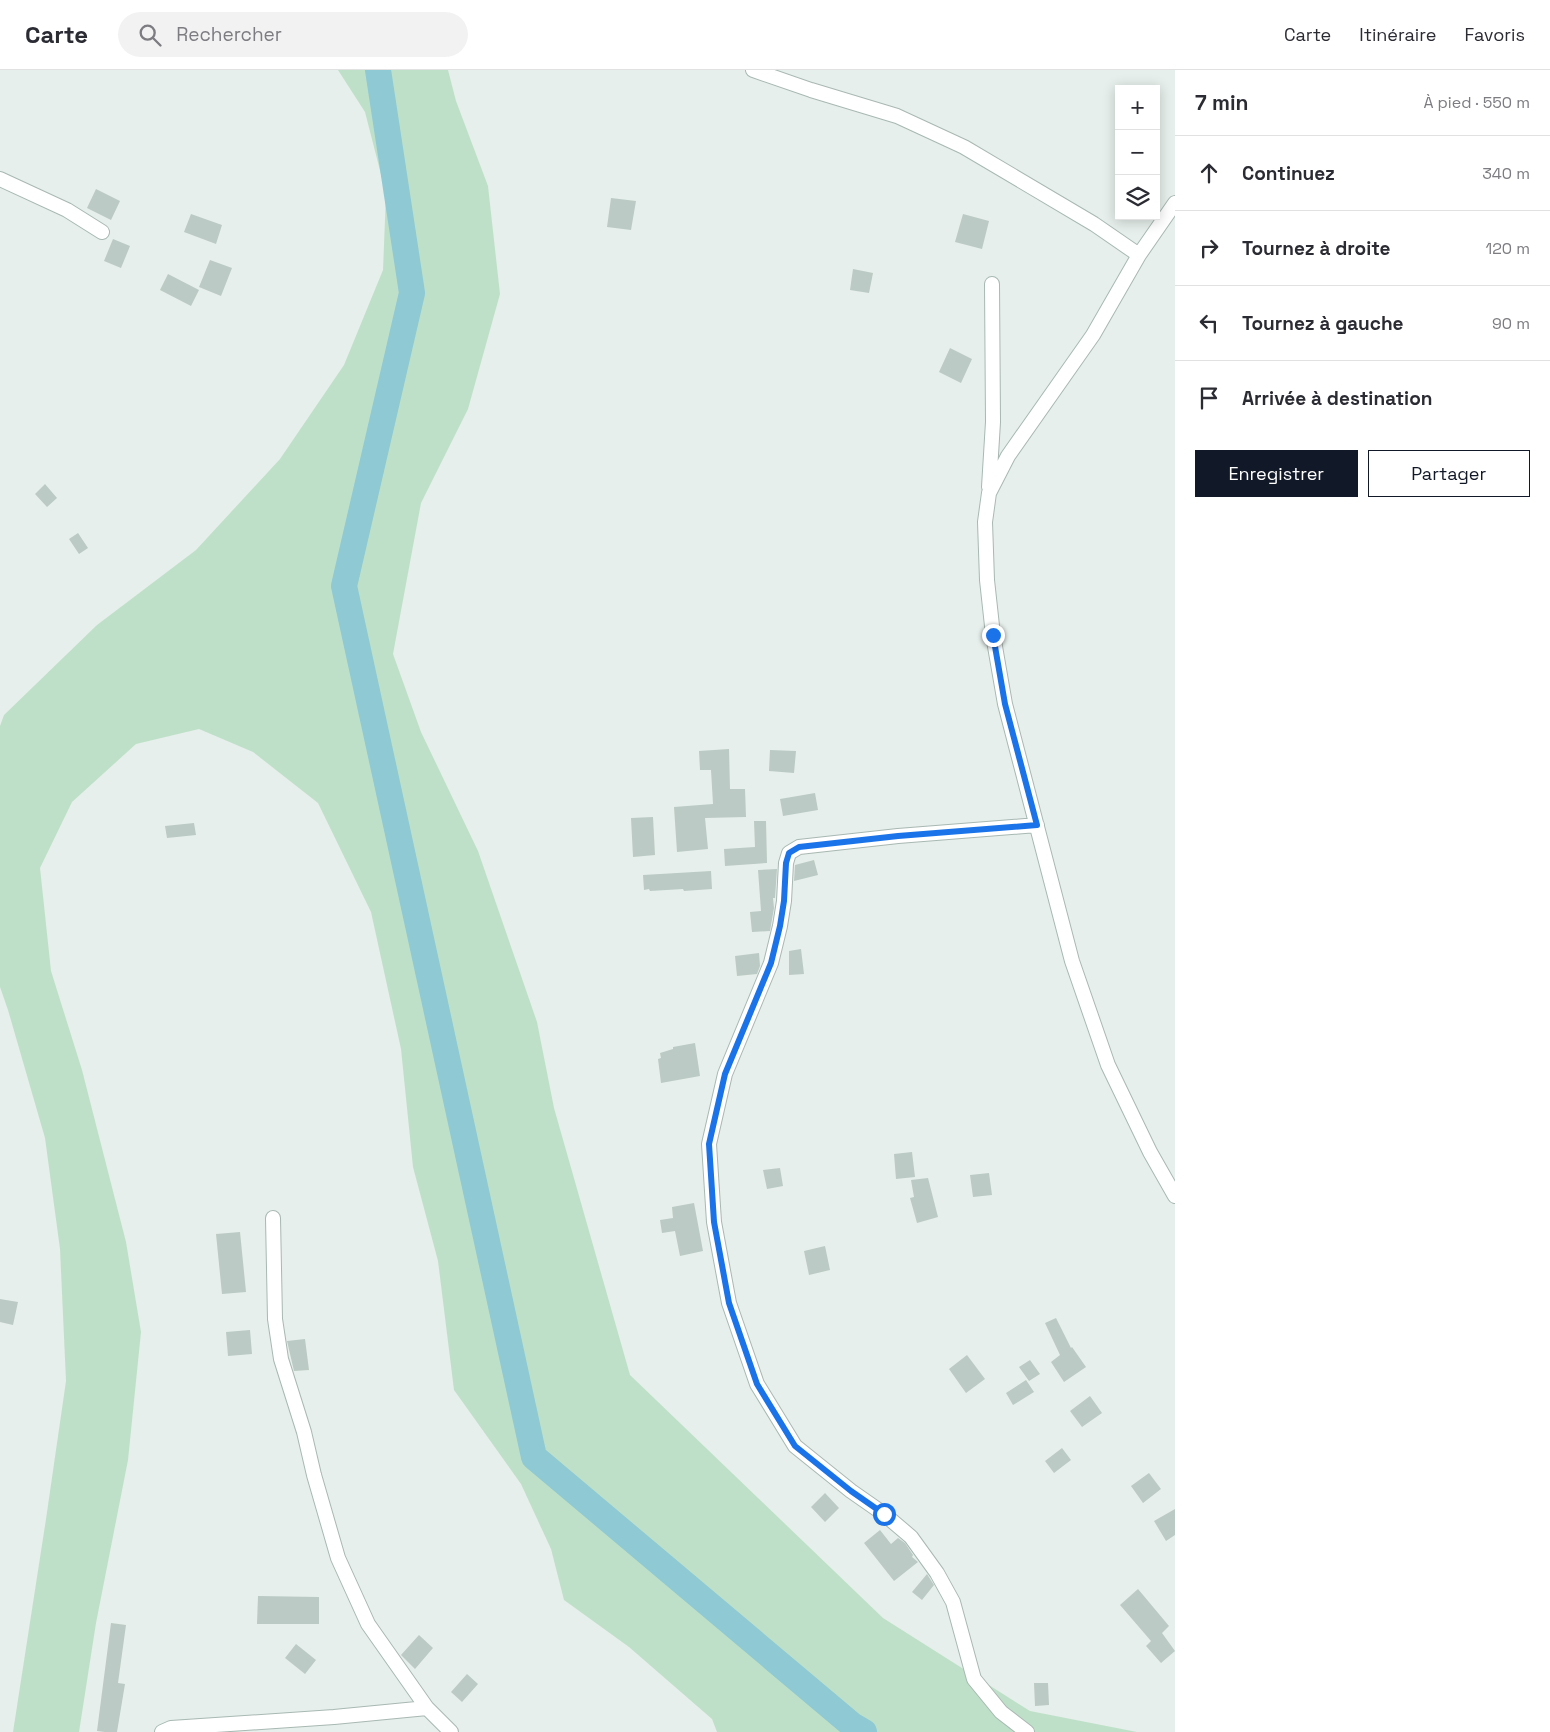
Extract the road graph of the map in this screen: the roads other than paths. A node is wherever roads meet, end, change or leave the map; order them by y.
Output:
1 (753, 70) edge
2 (0, 179) edge
3 (1175, 202) edge
4 (102, 232) dead end
5 (1139, 255) junction
6 (992, 284) dead end
7 (988, 493) junction
8 (1037, 825) junction
9 (1175, 1196) edge
10 (273, 1218) dead end
11 (427, 1708) junction
12 (162, 1732) edge
13 (451, 1732) edge
14 (1027, 1732) edge

1 - 5 street
2 - 4 street
3 - 5 street
5 - 7 street
6 - 7 street
7 - 8 street
8 - 9 street
8 - 14 street
10 - 11 street
11 - 12 street
11 - 13 street

